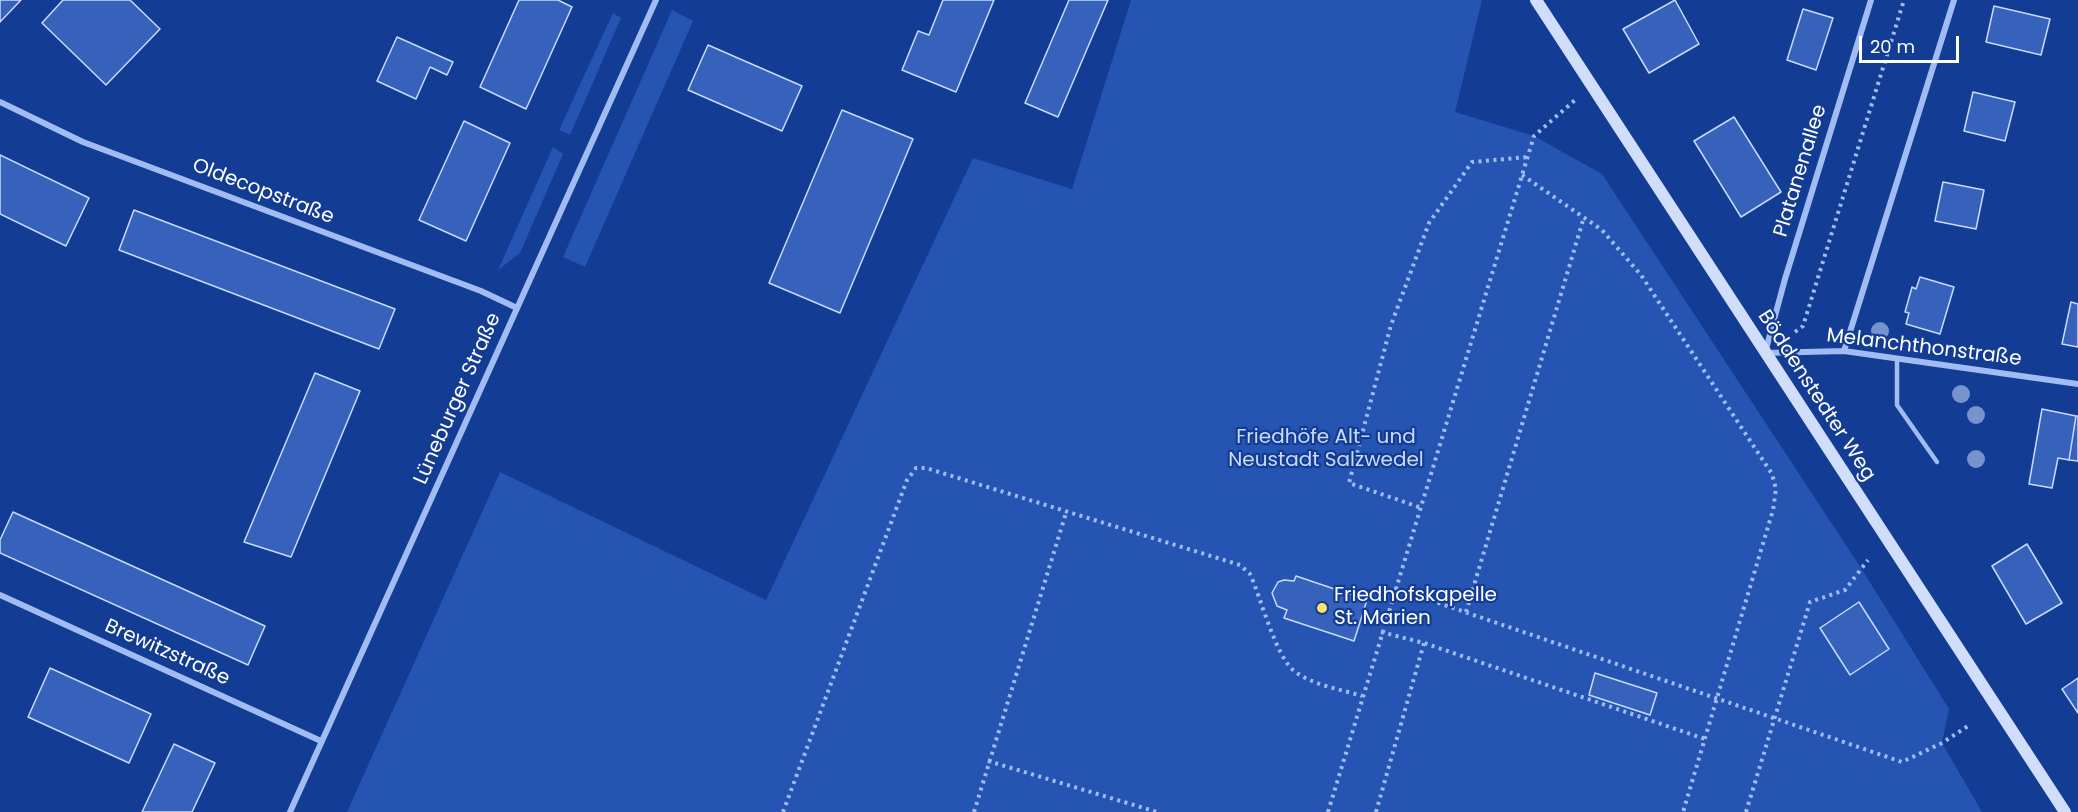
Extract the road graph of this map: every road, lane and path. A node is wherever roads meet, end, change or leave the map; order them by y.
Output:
1 (656, 0) edge
2 (1536, 0) edge
3 (1871, 0) edge
4 (1904, 0) edge
5 (1954, 0) edge
6 (1593, 86) junction
7 (0, 102) edge
8 (1528, 157) junction
9 (1522, 175) junction
10 (1584, 217) junction
11 (517, 308) junction
12 (1844, 351) junction
13 (1766, 353) junction
14 (1897, 359) junction
15 (2078, 384) edge
16 (1936, 462) dead end
17 (1419, 507) junction
18 (1066, 513) junction
19 (1868, 561) dead end
20 (1395, 588) junction
21 (0, 595) edge
22 (1466, 612) junction
23 (1381, 632) junction
24 (1424, 644) junction
25 (1362, 696) junction
26 (1718, 699) junction
27 (1774, 718) junction
28 (1971, 724) dead end
29 (1705, 739) junction
30 (321, 741) junction
31 (988, 761) junction
32 (290, 812) edge
33 (783, 812) edge
34 (974, 812) edge
35 (1157, 812) edge
36 (1328, 812) edge
37 (1376, 812) edge
38 (1683, 812) edge
39 (1746, 812) edge
40 (2065, 812) edge

1 - 11 street, Lüneburger Straße
2 - 6 street, Böddenstedter Weg
3 - 13 street, Platanenallee
4 - 13 path
5 - 12 street
6 - 8 path
6 - 13 street, Böddenstedter Weg
7 - 11 street, Oldecopstraße
8 - 9 path
8 - 17 path
9 - 10 path
9 - 17 path
10 - 22 path
10 - 26 path
11 - 30 street, Lüneburger Straße
12 - 13 street, Melanchthonstraße
12 - 14 street, Melanchthonstraße
13 - 40 street, Böddenstedter Weg
14 - 15 street, Melanchthonstraße
14 - 16 lane
17 - 20 path
18 - 25 path
18 - 31 path
18 - 33 path
19 - 27 path
20 - 22 path
20 - 23 path
21 - 30 street, Brewitzstraße
22 - 26 path
23 - 24 path
23 - 25 path
24 - 29 path
24 - 37 path
25 - 36 path
26 - 27 path
26 - 29 path
27 - 28 path
27 - 39 path
29 - 38 path
30 - 32 street, Lüneburger Straße
31 - 34 path
31 - 35 path

